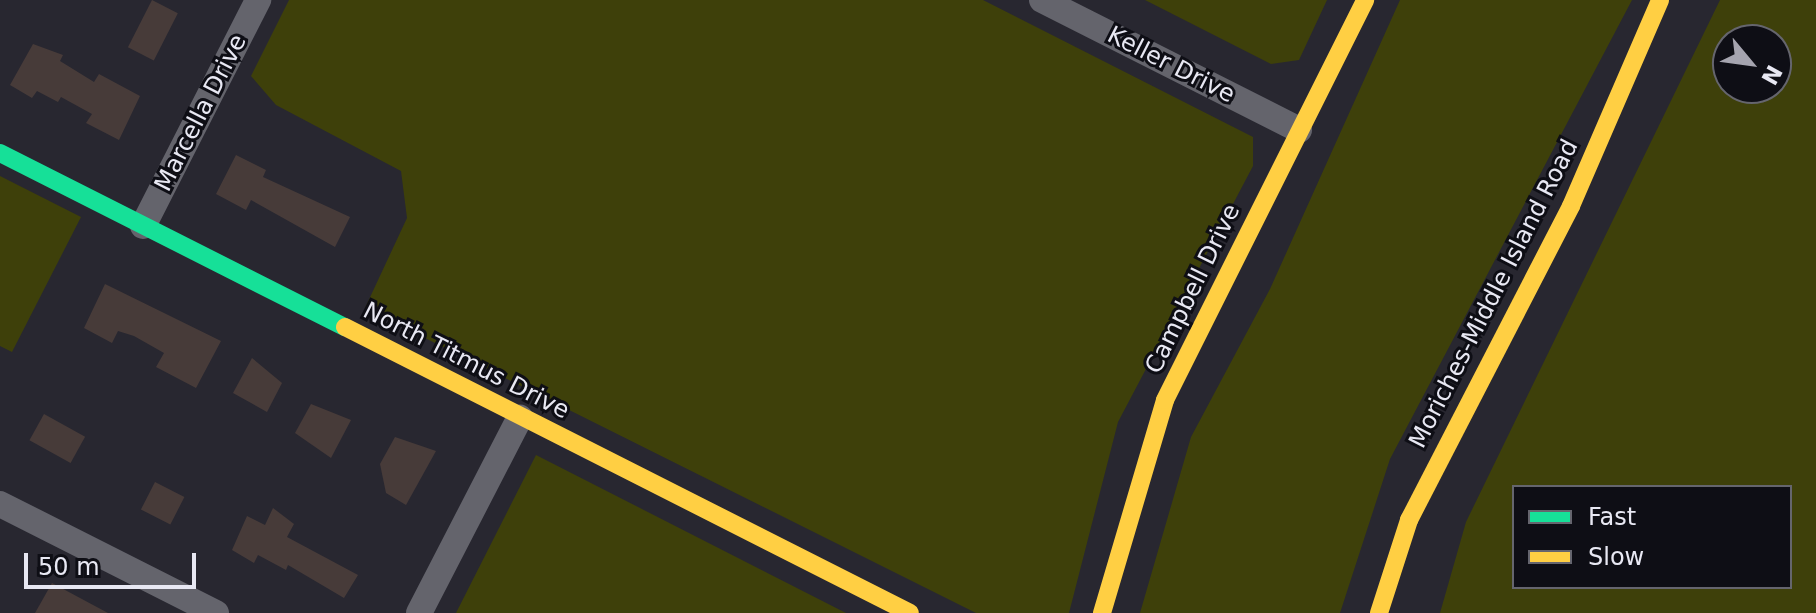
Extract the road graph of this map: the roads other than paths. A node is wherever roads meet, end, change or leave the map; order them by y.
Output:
1 (258, 0) edge
2 (1042, 0) edge
3 (1365, 0) edge
4 (1660, 0) edge
5 (1299, 130) junction
6 (0, 153) edge
7 (143, 226) junction
8 (520, 417) junction
9 (0, 504) edge
10 (216, 613) edge
11 (419, 613) edge
12 (910, 613) edge
13 (1102, 613) edge
14 (1379, 613) edge

1 - 7 street, Marcella Drive
2 - 5 street, Keller Drive
3 - 5 street, Campbell Drive
4 - 14 street, Moriches-Middle Island Road
5 - 13 street, Campbell Drive
6 - 7 street, North Titmus Drive
7 - 8 street, North Titmus Drive
8 - 11 street
8 - 12 street, North Titmus Drive
9 - 10 street

